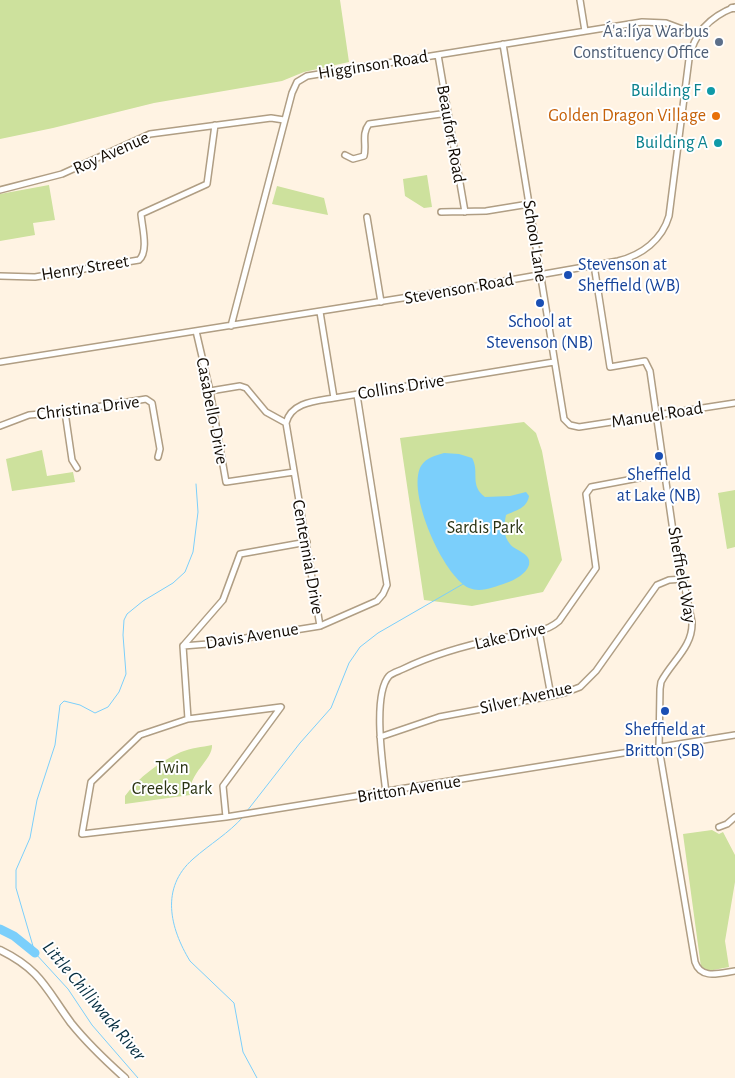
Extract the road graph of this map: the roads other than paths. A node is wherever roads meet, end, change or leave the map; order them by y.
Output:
1 (580, 0) edge
2 (734, 8) edge
3 (585, 31) junction
4 (698, 34) junction
5 (503, 44) junction
6 (438, 55) junction
7 (448, 113) junction
8 (284, 120) junction
9 (215, 125) junction
10 (345, 155) dead end
11 (0, 190) edge
12 (529, 204) junction
13 (441, 212) dead end
14 (465, 212) junction
15 (367, 217) dead end
16 (594, 265) junction
17 (540, 274) junction
18 (0, 276) edge
19 (381, 302) junction
20 (320, 312) junction
21 (231, 326) junction
22 (196, 332) junction
23 (0, 362) edge
24 (554, 362) junction
25 (210, 391) junction
26 (357, 395) junction
27 (334, 398) junction
28 (735, 403) edge
29 (65, 412) junction
30 (656, 416) junction
31 (286, 423) junction
32 (0, 426) edge
33 (579, 427) joint
34 (158, 457) dead end
35 (77, 468) dead end
36 (294, 472) junction
37 (665, 473) junction
38 (307, 542) junction
39 (684, 579) junction
40 (320, 626) junction
41 (538, 631) junction
42 (184, 646) junction
43 (551, 696) junction
44 (188, 719) junction
45 (735, 735) edge
46 (380, 737) junction
47 (659, 748) junction
48 (386, 792) junction
49 (226, 817) junction
50 (735, 817) edge
51 (719, 827) dead end
52 (0, 950) edge
53 (735, 971) edge
54 (125, 1078) edge

1 - 3 street
2 - 4 street, Stevenson Road
3 - 4 street, Higginson Road
3 - 5 street, Higginson Road
4 - 16 street, Stevenson Road
5 - 6 street, Higginson Road
5 - 12 street, School Lane
6 - 7 street, Beaufort Road
6 - 8 street, Higginson Road
7 - 10 street
7 - 14 street, Beaufort Road
8 - 9 street, Roy Avenue
8 - 21 street, Higginson Road
9 - 11 street, Roy Avenue
9 - 18 street, Henry Street
12 - 14 street
12 - 17 street, School Lane
13 - 14 street
15 - 19 street
16 - 17 street, Stevenson Road
16 - 30 street, Sheffield Way
17 - 19 street, Stevenson Road
17 - 24 street, School Lane
19 - 20 street, Stevenson Road
20 - 21 street, Stevenson Road
20 - 27 street, Collins Drive
21 - 22 street, Stevenson Road
22 - 23 street, Stevenson Road
22 - 25 street, Casabello Drive
24 - 26 street, Collins Drive
24 - 33 street, School Lane
25 - 31 street
25 - 36 street, Casabello Drive
26 - 27 street, Collins Drive
26 - 40 street, Centennial Drive
27 - 31 street
28 - 30 street, Manuel Road
29 - 32 street, Christina Drive
29 - 34 street, Christina Drive
29 - 35 street
30 - 33 street, Manuel Road
30 - 37 street, Sheffield Way
31 - 36 street, Centennial Drive
36 - 38 street, Centennial Drive
37 - 39 street, Sheffield Way
37 - 41 street, Lake Drive
38 - 40 street, Centennial Drive
38 - 42 street
39 - 43 street, Silver Avenue
39 - 47 street, Sheffield Way
40 - 42 street, Davis Avenue
41 - 43 street
41 - 46 street, Lake Drive
42 - 44 street
43 - 46 street, Silver Avenue
44 - 49 street
44 - 49 street, Britton Avenue
45 - 47 street, Britton Avenue
46 - 48 street, Lake Drive
47 - 48 street, Britton Avenue
47 - 53 street, Sheffield Way
48 - 49 street, Britton Avenue
50 - 51 street
52 - 54 main road

